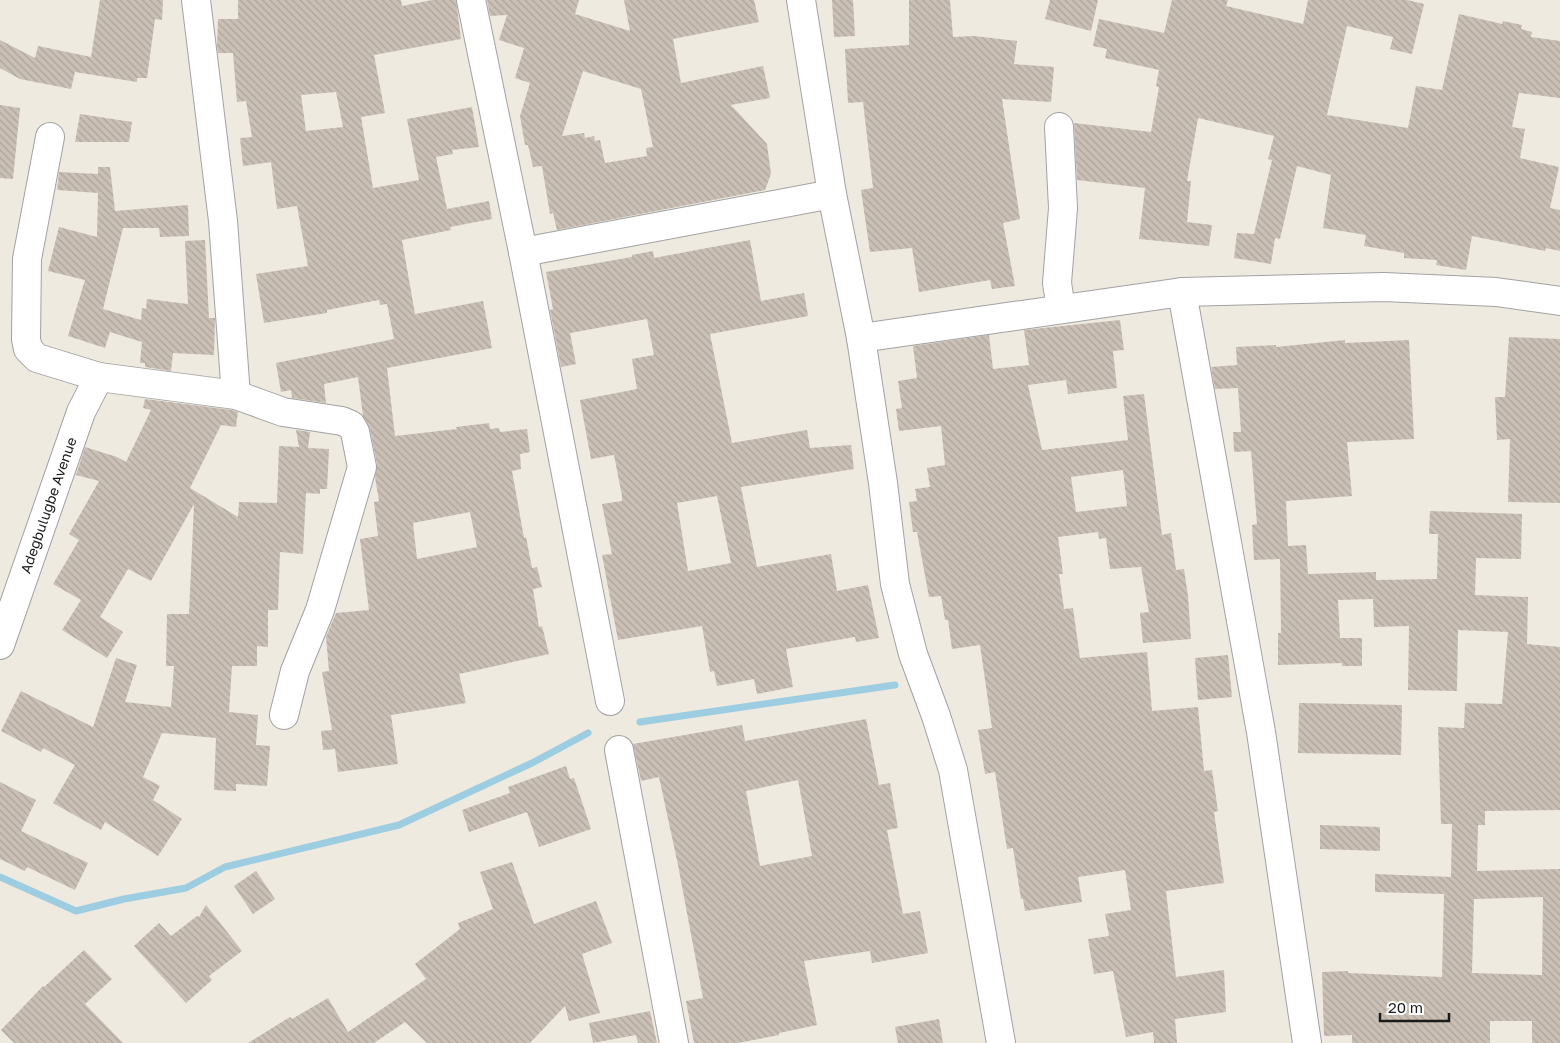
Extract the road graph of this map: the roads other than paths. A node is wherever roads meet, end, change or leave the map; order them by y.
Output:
1 (196, 0) edge
2 (471, 0) edge
3 (801, 0) edge
4 (1059, 127) dead end
5 (50, 137) dead end
6 (832, 194) junction
7 (523, 252) junction
8 (1182, 292) junction
9 (1560, 301) edge
10 (1061, 309) junction
11 (861, 338) junction
12 (99, 377) junction
13 (236, 395) junction
14 (1, 639) edge
15 (610, 701) dead end
16 (284, 715) dead end
17 (619, 750) dead end
18 (674, 1043) edge
19 (1001, 1043) edge
20 (1307, 1043) edge

1 - 13 street
2 - 7 street
3 - 6 street
4 - 10 street
5 - 12 street
6 - 7 street
6 - 11 street
7 - 15 street
8 - 9 street
8 - 10 street
8 - 20 street
10 - 11 street
11 - 19 street
12 - 13 street
12 - 14 street, Adegbulugbe Avenue
13 - 16 street
17 - 18 street

